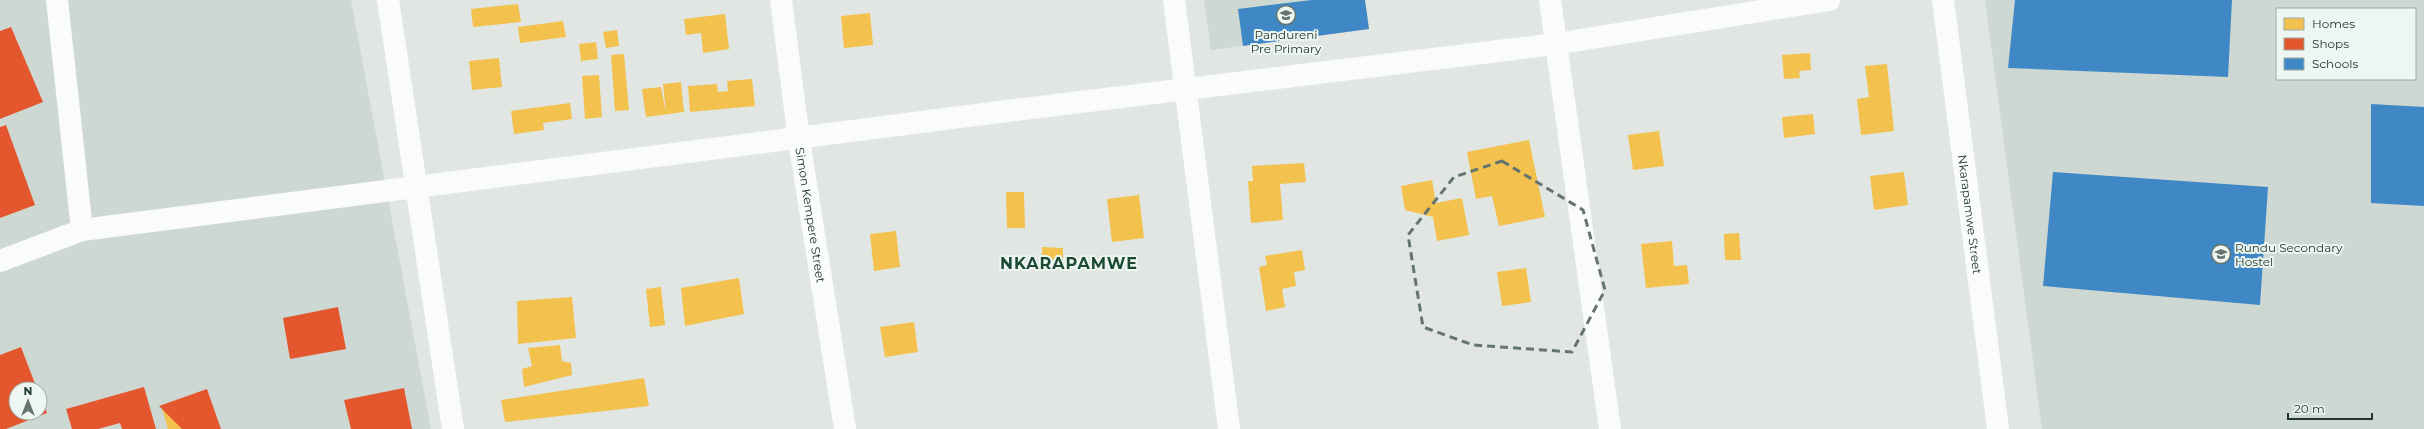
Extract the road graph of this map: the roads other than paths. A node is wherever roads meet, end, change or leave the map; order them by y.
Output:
1 (57, 0) edge
2 (388, 0) edge
3 (781, 0) edge
4 (1174, 0) edge
5 (1550, 0) edge
6 (1829, 0) edge
7 (1943, 0) edge
8 (1555, 44) junction
9 (1186, 89) junction
10 (799, 140) junction
11 (416, 188) junction
12 (82, 230) junction
13 (0, 261) edge
14 (453, 429) edge
15 (844, 429) edge
16 (1229, 429) edge
17 (1610, 429) edge
18 (1998, 429) edge

1 - 12 street
2 - 11 street
3 - 10 street, Simon Kempere Street
4 - 9 street
5 - 8 street
6 - 8 street
7 - 18 street, Nkarapamwe Street
8 - 9 street
8 - 17 street
9 - 10 street
9 - 16 street
10 - 11 street
10 - 15 street, Simon Kempere Street
11 - 12 street
11 - 14 street
12 - 13 street

